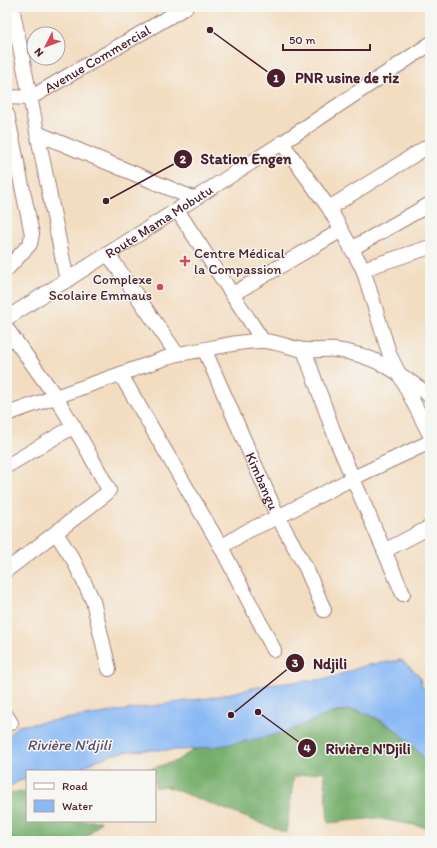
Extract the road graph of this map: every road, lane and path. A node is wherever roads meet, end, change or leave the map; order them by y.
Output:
1 (12, 7) edge
2 (186, 7) edge
3 (430, 44) edge
4 (7, 97) edge
5 (30, 98) junction
6 (7, 114) edge
7 (37, 133) junction
8 (282, 143) junction
9 (430, 145) edge
10 (195, 198) junction
11 (430, 204) edge
12 (329, 208) junction
13 (177, 210) junction
14 (340, 230) junction
15 (351, 249) junction
16 (429, 250) edge
17 (108, 254) junction
18 (7, 269) edge
19 (363, 269) junction
20 (67, 281) junction
21 (233, 294) junction
22 (7, 318) edge
23 (7, 329) edge
24 (263, 341) junction
25 (304, 350) junction
26 (205, 351) junction
27 (177, 354) junction
28 (397, 371) junction
29 (121, 375) junction
30 (430, 396) edge
31 (56, 397) junction
32 (7, 414) edge
33 (74, 426) junction
34 (430, 435) edge
35 (430, 442) edge
36 (7, 466) edge
37 (353, 478) junction
38 (278, 517) junction
39 (430, 527) edge
40 (56, 532) junction
41 (221, 547) junction
42 (386, 550) junction
43 (7, 570) edge
44 (404, 594) dead end
45 (324, 610) dead end
46 (274, 650) dead end
47 (109, 669) dead end

1 - 5 street
2 - 5 street, Avenue Commercial
3 - 8 street, Route Mama Mobutu
4 - 5 street
5 - 7 street
6 - 18 street
7 - 10 street
7 - 20 street
8 - 10 street, Route Mama Mobutu
8 - 12 street
9 - 12 street
10 - 13 street, Route Mama Mobutu
11 - 15 street
12 - 14 street
13 - 17 street, Route Mama Mobutu
13 - 21 street
14 - 15 street
14 - 21 street
15 - 19 street
16 - 19 street
17 - 20 street, Route Mama Mobutu
17 - 27 street
19 - 28 street
20 - 22 street, Route Mama Mobutu
21 - 24 street
23 - 31 street
24 - 25 street
24 - 26 street
25 - 28 street
25 - 37 street
26 - 27 street
26 - 38 street, Kimbangu
27 - 29 street
28 - 30 street
28 - 34 street
29 - 31 street
29 - 41 street
31 - 32 street
31 - 33 street
33 - 36 street
33 - 40 street
35 - 37 street
37 - 38 street
37 - 42 street
38 - 41 street
38 - 45 street, Kimbangu
39 - 42 street
40 - 43 street
40 - 47 street
41 - 46 street
42 - 44 street

